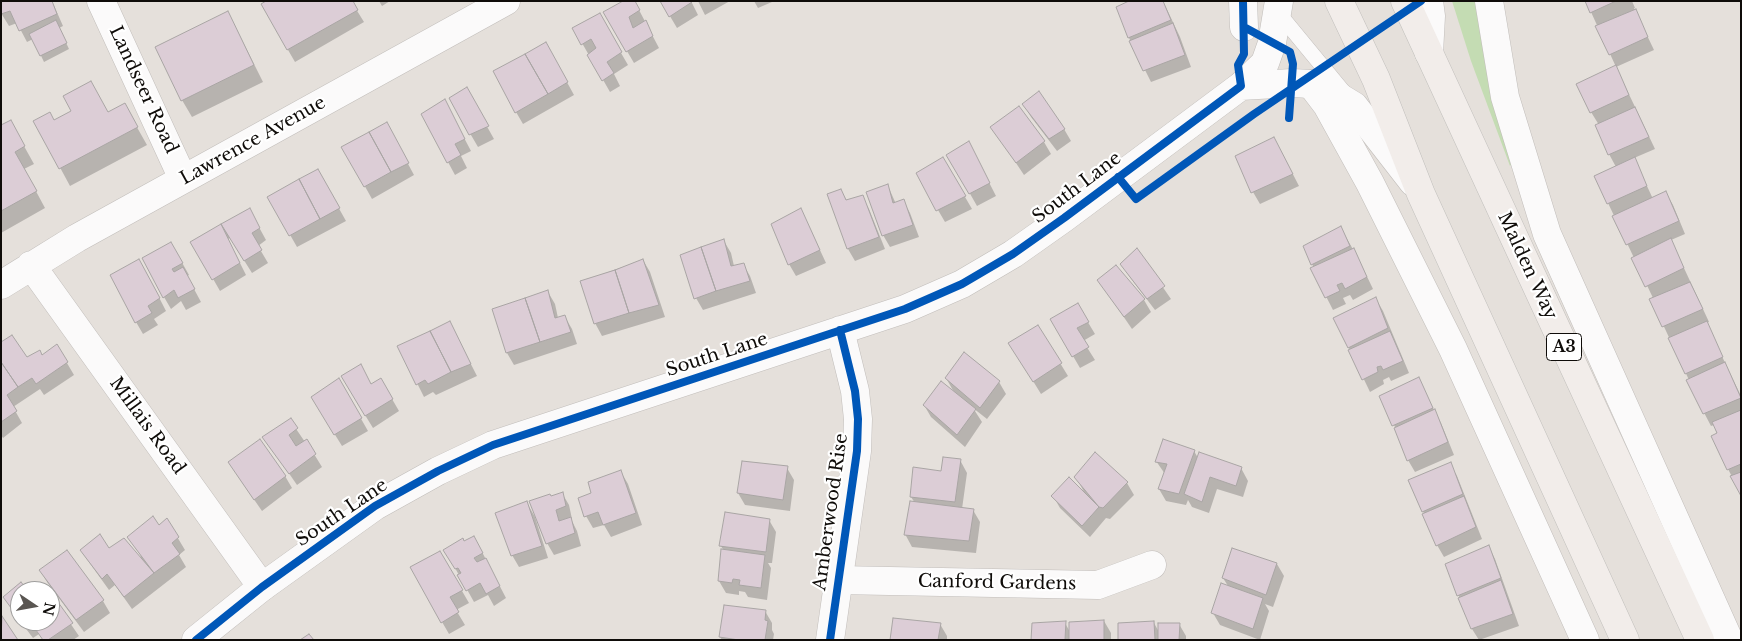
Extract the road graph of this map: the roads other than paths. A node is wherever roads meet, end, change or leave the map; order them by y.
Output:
1 (101, 1) edge
2 (1339, 1) edge
3 (1404, 1) edge
4 (1429, 1) edge
5 (1489, 1) edge
6 (500, 3) edge
7 (1276, 5) edge
8 (1428, 53) junction
9 (1311, 84) junction
10 (1241, 86) junction
11 (1354, 106) junction
12 (183, 179) junction
13 (1421, 194) junction
14 (31, 265) junction
15 (1, 284) edge
16 (840, 330) junction
17 (1152, 565) dead end
18 (837, 580) junction
19 (262, 587) junction
20 (196, 640) edge
21 (830, 640) edge
22 (1585, 640) edge
23 (1624, 640) edge
24 (1700, 640) edge
25 (1729, 640) edge

1 - 12 street, Landseer Road
2 - 13 highway
3 - 8 highway, Malden Way / A3
4 - 8 street
5 - 25 street, Malden Way
6 - 12 street, Lawrence Avenue
7 - 10 street, South Lane
7 - 11 lane
8 - 24 highway, Malden Way / A3
9 - 10 street
9 - 11 street
9 - 22 street
10 - 16 street, South Lane
11 - 13 street
12 - 14 street, Lawrence Avenue
13 - 23 highway
14 - 15 street, Lawrence Avenue
14 - 19 street, Millais Road
16 - 18 street, Amberwood Rise
16 - 19 street, South Lane
17 - 18 street, Canford Gardens
18 - 21 street, Amberwood Rise
19 - 20 street, South Lane

